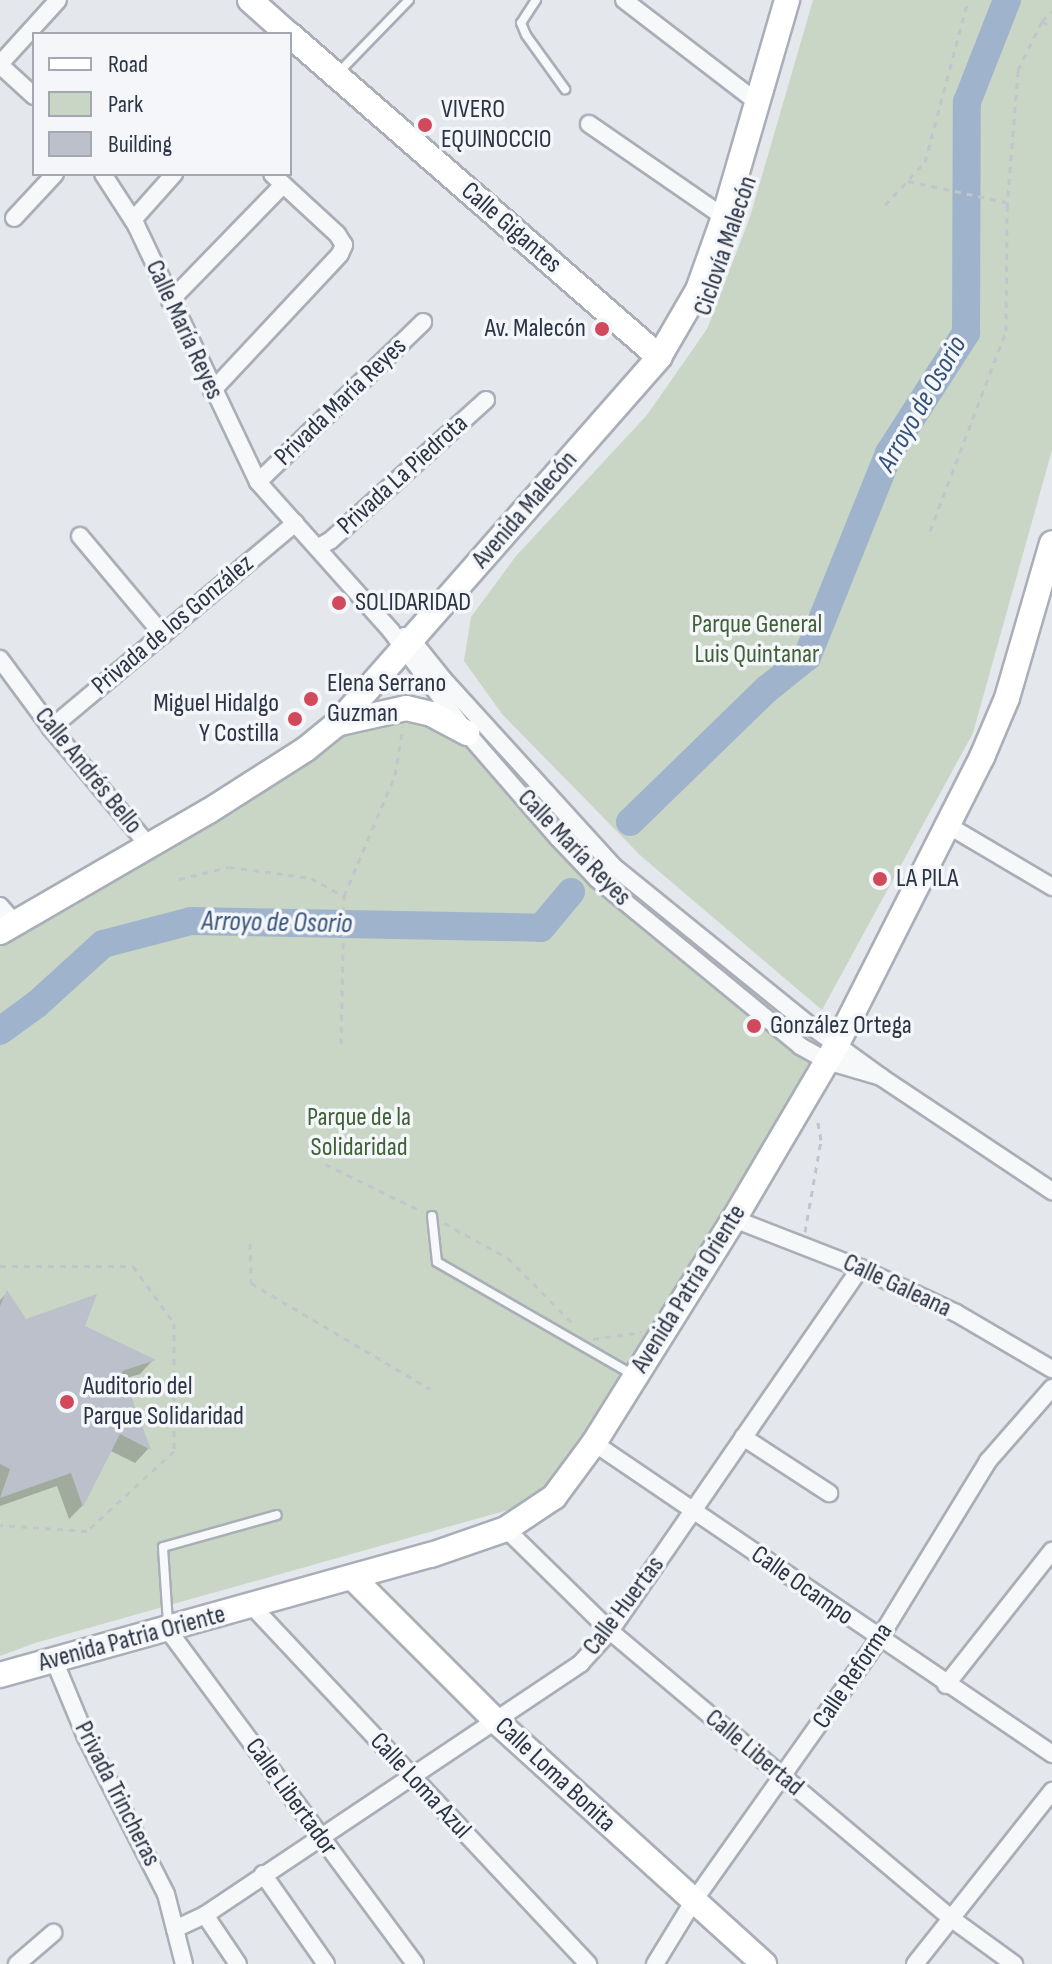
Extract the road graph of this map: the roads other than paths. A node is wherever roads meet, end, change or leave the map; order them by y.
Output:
1 (58, 0) edge
2 (250, 0) edge
3 (409, 0) edge
4 (536, 0) edge
5 (624, 0) edge
6 (787, 0) edge
7 (286, 32) edge
8 (292, 38) edge
9 (0, 65) edge
10 (336, 75) junction
11 (565, 89) dead end
12 (32, 94) edge
13 (758, 103) junction
14 (589, 124) dead end
15 (53, 176) edge
16 (104, 176) edge
17 (172, 176) edge
18 (278, 179) edge
19 (724, 217) junction
20 (14, 218) dead end
21 (133, 220) junction
22 (170, 301) junction
23 (423, 322) dead end
24 (659, 357) junction
25 (212, 391) junction
26 (486, 400) dead end
27 (258, 482) junction
28 (295, 523) junction
29 (80, 536) dead end
30 (1052, 545) edge
31 (319, 547) junction
32 (163, 635) junction
33 (402, 640) junction
34 (0, 659) edge
35 (338, 723) junction
36 (51, 728) junction
37 (467, 733) junction
38 (949, 826) junction
39 (148, 845) junction
40 (1052, 887) edge
41 (5, 920) edge
42 (832, 1053) junction
43 (1052, 1191) edge
44 (432, 1216) road end
45 (734, 1219) junction
46 (860, 1268) junction
47 (1052, 1369) edge
48 (634, 1375) junction
49 (1052, 1388) edge
50 (743, 1437) junction
51 (594, 1443) junction
52 (829, 1493) dead end
53 (694, 1510) junction
54 (277, 1515) dead end
55 (506, 1529) junction
56 (1052, 1551) edge
57 (354, 1579) junction
58 (253, 1607) junction
59 (168, 1630) junction
60 (610, 1631) junction
61 (879, 1639) junction
62 (54, 1660) junction
63 (0, 1675) edge
64 (946, 1685) junction
65 (496, 1721) junction
66 (1052, 1754) edge
67 (411, 1777) junction
68 (783, 1778) junction
69 (1052, 1791) edge
70 (320, 1836) junction
71 (263, 1874) junction
72 (693, 1902) junction
73 (205, 1915) junction
74 (952, 1919) junction
75 (175, 1929) junction
76 (53, 1933) dead end
77 (17, 1964) edge
78 (184, 1964) edge
79 (238, 1964) edge
80 (326, 1964) edge
81 (415, 1964) edge
82 (588, 1964) edge
83 (655, 1964) edge
84 (764, 1964) edge
85 (915, 1964) edge
86 (1014, 1964) edge

1 - 9 street
2 - 7 street, Calle Gigantes
3 - 10 lane
4 - 11 lane
5 - 13 street
6 - 13 street, Avenida Malecón
8 - 10 street, Calle Gigantes
9 - 12 street
10 - 24 street, Calle Gigantes
13 - 19 street, Avenida Malecón
14 - 19 street
15 - 20 street
16 - 21 street, Calle María Reyes
17 - 21 street
18 - 22 street
18 - 25 street
19 - 24 street, Avenida Malecón
21 - 22 street, Calle María Reyes
22 - 25 street, Calle María Reyes
23 - 27 street, Privada María Reyes
24 - 33 street, Avenida Malecón
25 - 27 street, Calle María Reyes
26 - 31 street, Privada La Piedrota
27 - 28 street, Calle María Reyes
28 - 31 street, Calle María Reyes
28 - 32 street, Privada de los González
29 - 32 street
30 - 38 street, Avenida Patria Oriente
31 - 33 street, Calle María Reyes
32 - 36 street, Privada de los González
33 - 35 street, Avenida Malecón
33 - 37 street, Calle María Reyes
33 - 42 street, Calle María Reyes
34 - 36 street, Calle Andrés Bello
35 - 37 street
35 - 39 street, Avenida Malecón
36 - 39 street, Calle Andrés Bello
37 - 42 street, Calle María Reyes
38 - 40 street
38 - 42 street, Avenida Patria Oriente
39 - 41 street, Avenida Malecón
42 - 43 street
42 - 45 street, Avenida Patria Oriente
44 - 48 lane
45 - 46 street, Calle Galeana
45 - 48 street, Avenida Patria Oriente
46 - 47 street, Calle Galeana
46 - 50 street, Calle Huertas
48 - 51 street, Avenida Patria Oriente
49 - 61 street, Calle Reforma
50 - 52 street
50 - 53 street, Calle Huertas
51 - 53 street, Calle Ocampo
51 - 55 street, Avenida Patria Oriente
53 - 60 street, Calle Huertas
53 - 61 street, Calle Ocampo
54 - 59 lane
55 - 57 street, Avenida Patria Oriente
55 - 60 street, Calle Libertad
56 - 64 street
57 - 58 street, Avenida Patria Oriente
57 - 65 street, Calle Loma Bonita
58 - 59 street, Avenida Patria Oriente
58 - 67 street, Calle Loma Azul
59 - 62 street, Avenida Patria Oriente
59 - 70 street, Calle Libertador
60 - 65 street, Calle Huertas
60 - 68 street, Calle Libertad
61 - 64 street, Calle Ocampo
61 - 68 street, Calle Reforma
62 - 63 street, Avenida Patria Oriente
62 - 75 street, Privada Trincheras
64 - 66 street, Calle Ocampo
65 - 67 street, Calle Huertas
65 - 72 street, Calle Loma Bonita
67 - 70 street, Calle Huertas
67 - 82 street, Calle Loma Azul
68 - 72 street, Calle Reforma
68 - 74 street, Calle Libertad
69 - 74 street
70 - 71 street, Calle Huertas
70 - 81 street, Calle Libertador
71 - 73 street, Calle Huertas
71 - 80 street
72 - 83 street, Calle Reforma
72 - 84 street, Calle Loma Bonita
73 - 75 street, Calle Huertas
73 - 79 street
74 - 85 street
74 - 86 street, Calle Libertad
75 - 78 street, Privada Trincheras
76 - 77 street

